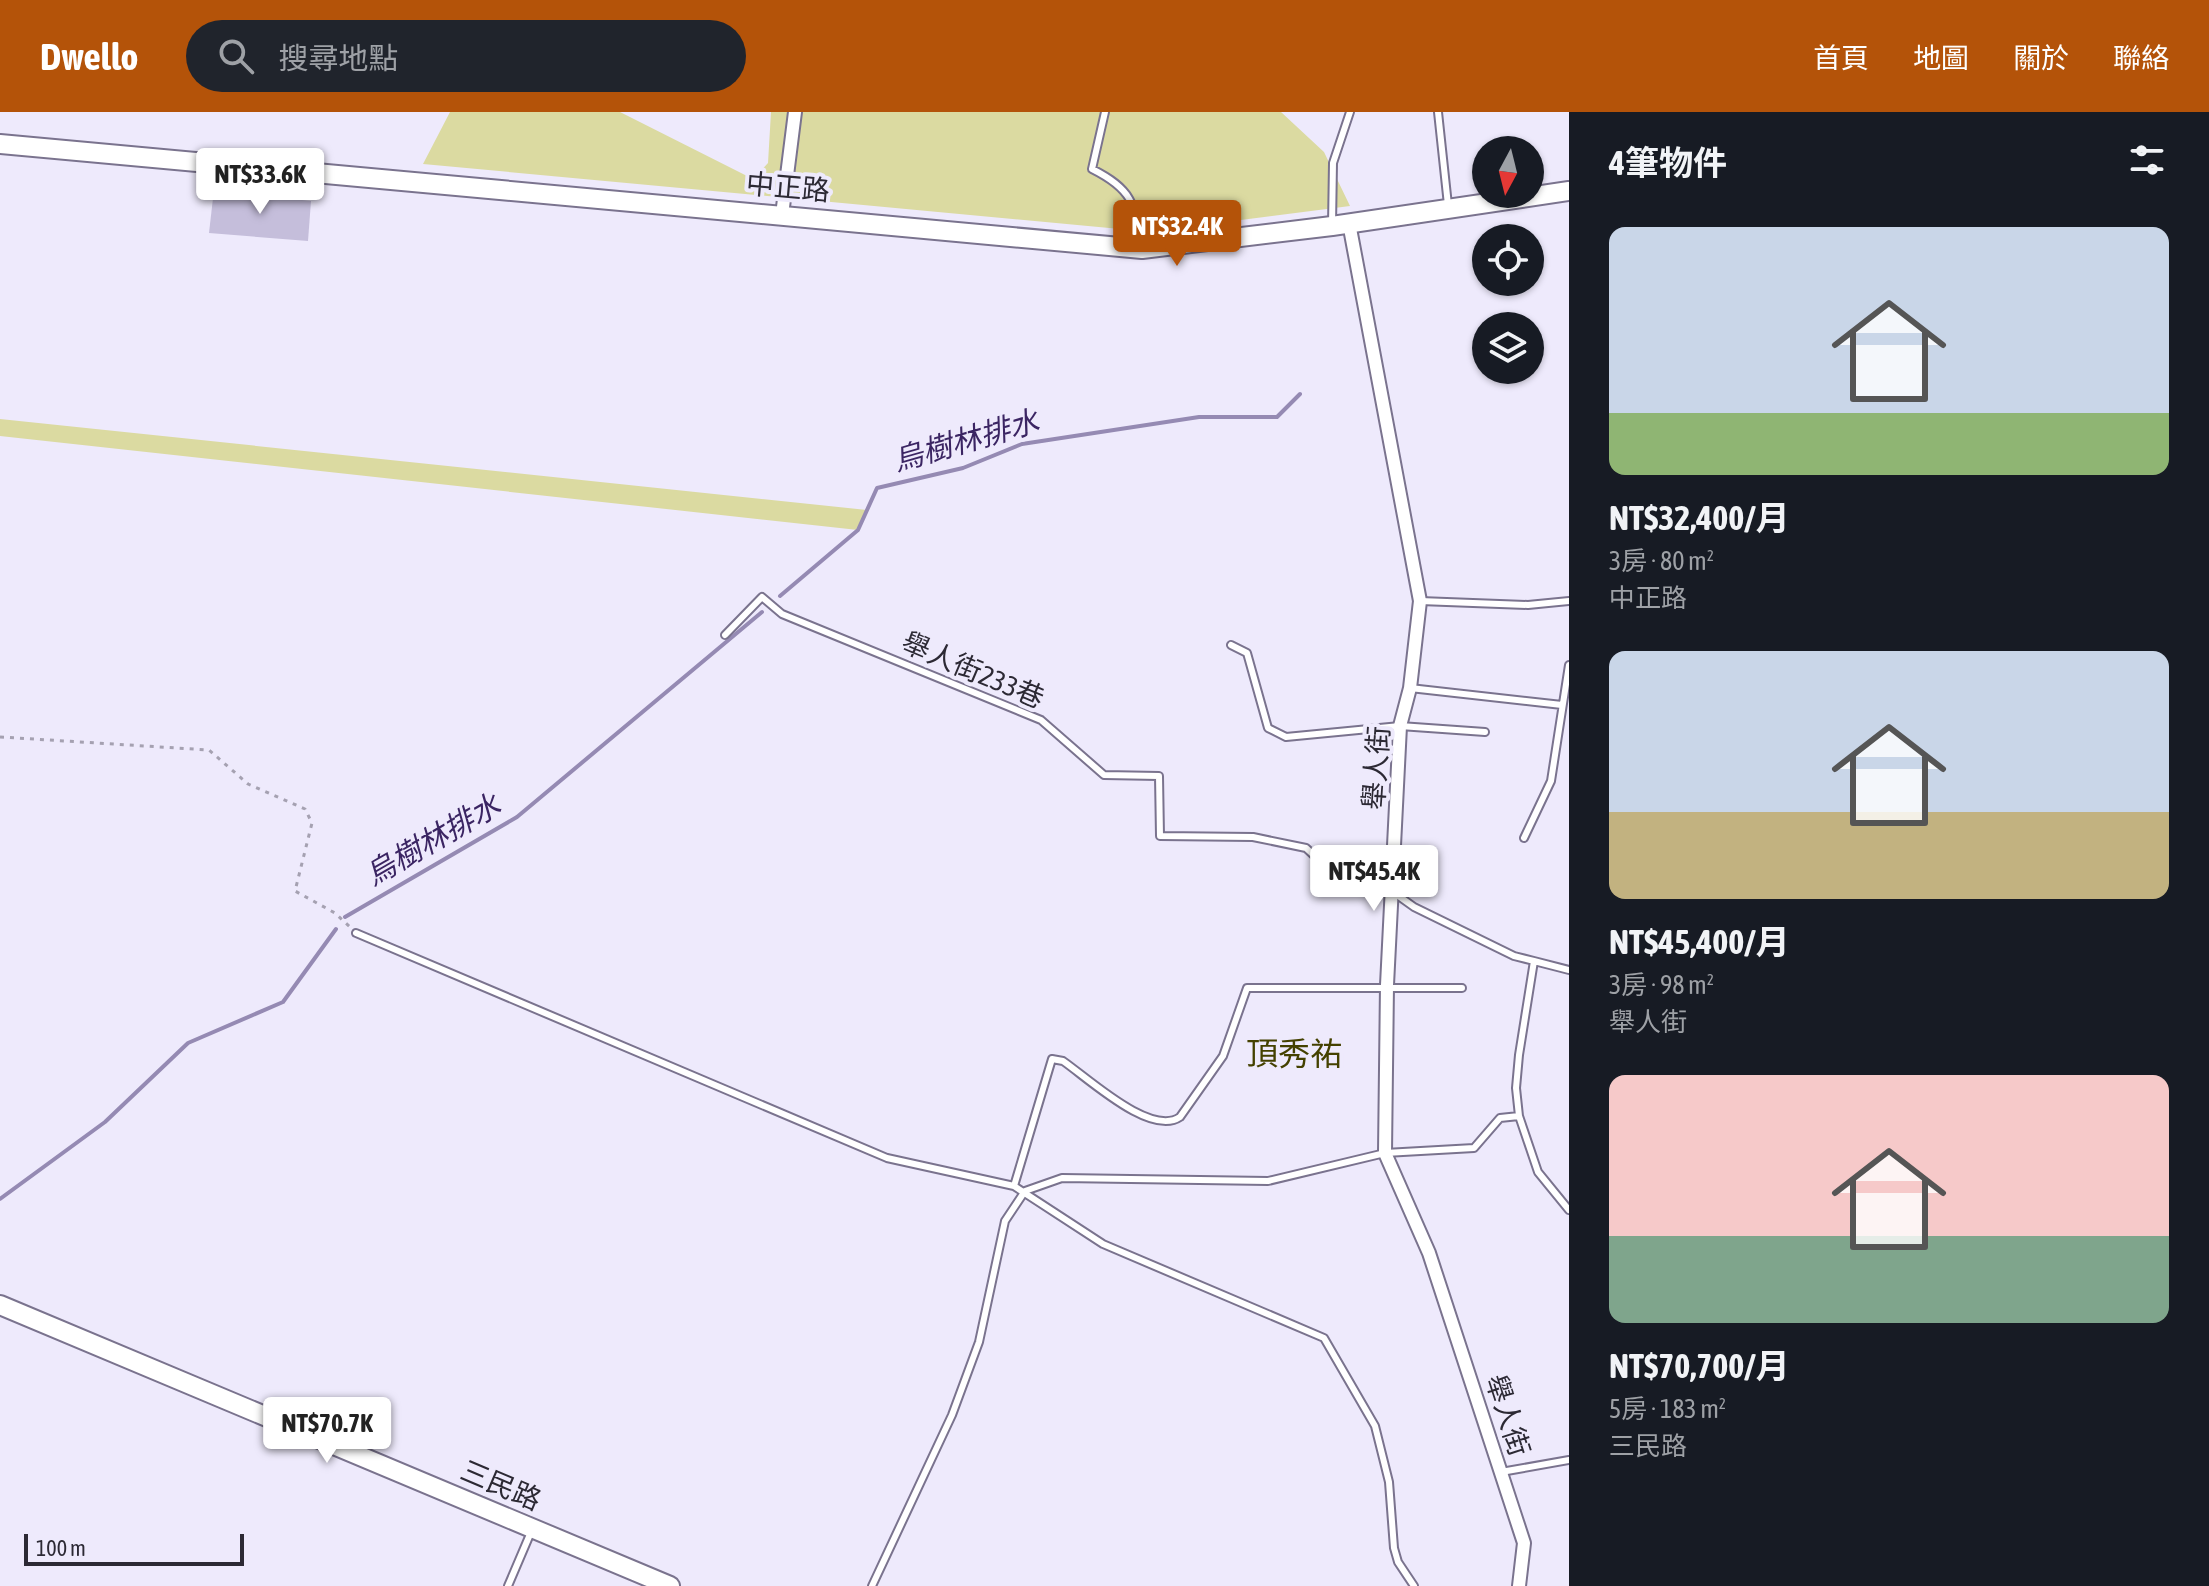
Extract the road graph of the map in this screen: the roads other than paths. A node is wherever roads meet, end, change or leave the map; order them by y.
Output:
1 (795, 112) edge
2 (1105, 112) edge
3 (1350, 112) edge
4 (1438, 112) edge
5 (0, 144) edge
6 (1569, 191) edge
7 (1448, 208) junction
8 (782, 215) junction
9 (1341, 225) junction
10 (1142, 249) junction
11 (1420, 601) junction
12 (1569, 601) edge
13 (725, 635) dead end
14 (1231, 645) dead end
15 (1569, 665) edge
16 (1410, 688) junction
17 (1562, 705) junction
18 (1400, 726) junction
19 (1485, 732) dead end
20 (1524, 838) dead end
21 (1393, 892) junction
22 (356, 933) road end
23 (1534, 961) junction
24 (1569, 970) edge
25 (1387, 985) junction
26 (1462, 988) dead end
27 (1519, 1116) junction
28 (1385, 1153) junction
29 (1014, 1186) junction
30 (1025, 1191) junction
31 (1569, 1210) edge
32 (0, 1305) edge
33 (1569, 1460) edge
34 (1501, 1472) junction
35 (532, 1529) junction
36 (508, 1586) edge
37 (670, 1586) edge
38 (872, 1586) edge
39 (1414, 1586) edge
40 (1519, 1586) edge

1 - 8 street
2 - 10 lane
3 - 9 lane
4 - 7 lane
5 - 8 main road, 中正路
6 - 7 main road, 中正路
7 - 9 main road, 中正路
8 - 10 main road, 中正路
9 - 10 main road, 中正路
9 - 11 street, 舉人街
11 - 12 lane
11 - 16 street, 舉人街
13 - 21 lane, 舉人街233巷
14 - 18 lane
15 - 17 lane
16 - 17 lane
16 - 18 street, 舉人街
17 - 20 lane
18 - 19 lane
18 - 21 street, 舉人街
21 - 23 lane, 舉人街233巷
21 - 25 street, 舉人街
22 - 29 lane
23 - 24 lane, 舉人街233巷
23 - 27 lane
25 - 26 lane
25 - 28 street, 舉人街
25 - 29 lane
27 - 28 lane
27 - 31 lane
28 - 30 lane
28 - 34 street, 舉人街
29 - 30 lane
30 - 38 lane
30 - 39 lane
32 - 35 main road, 三民路
33 - 34 lane
34 - 40 street, 舉人街
35 - 36 lane
35 - 37 main road, 三民路

